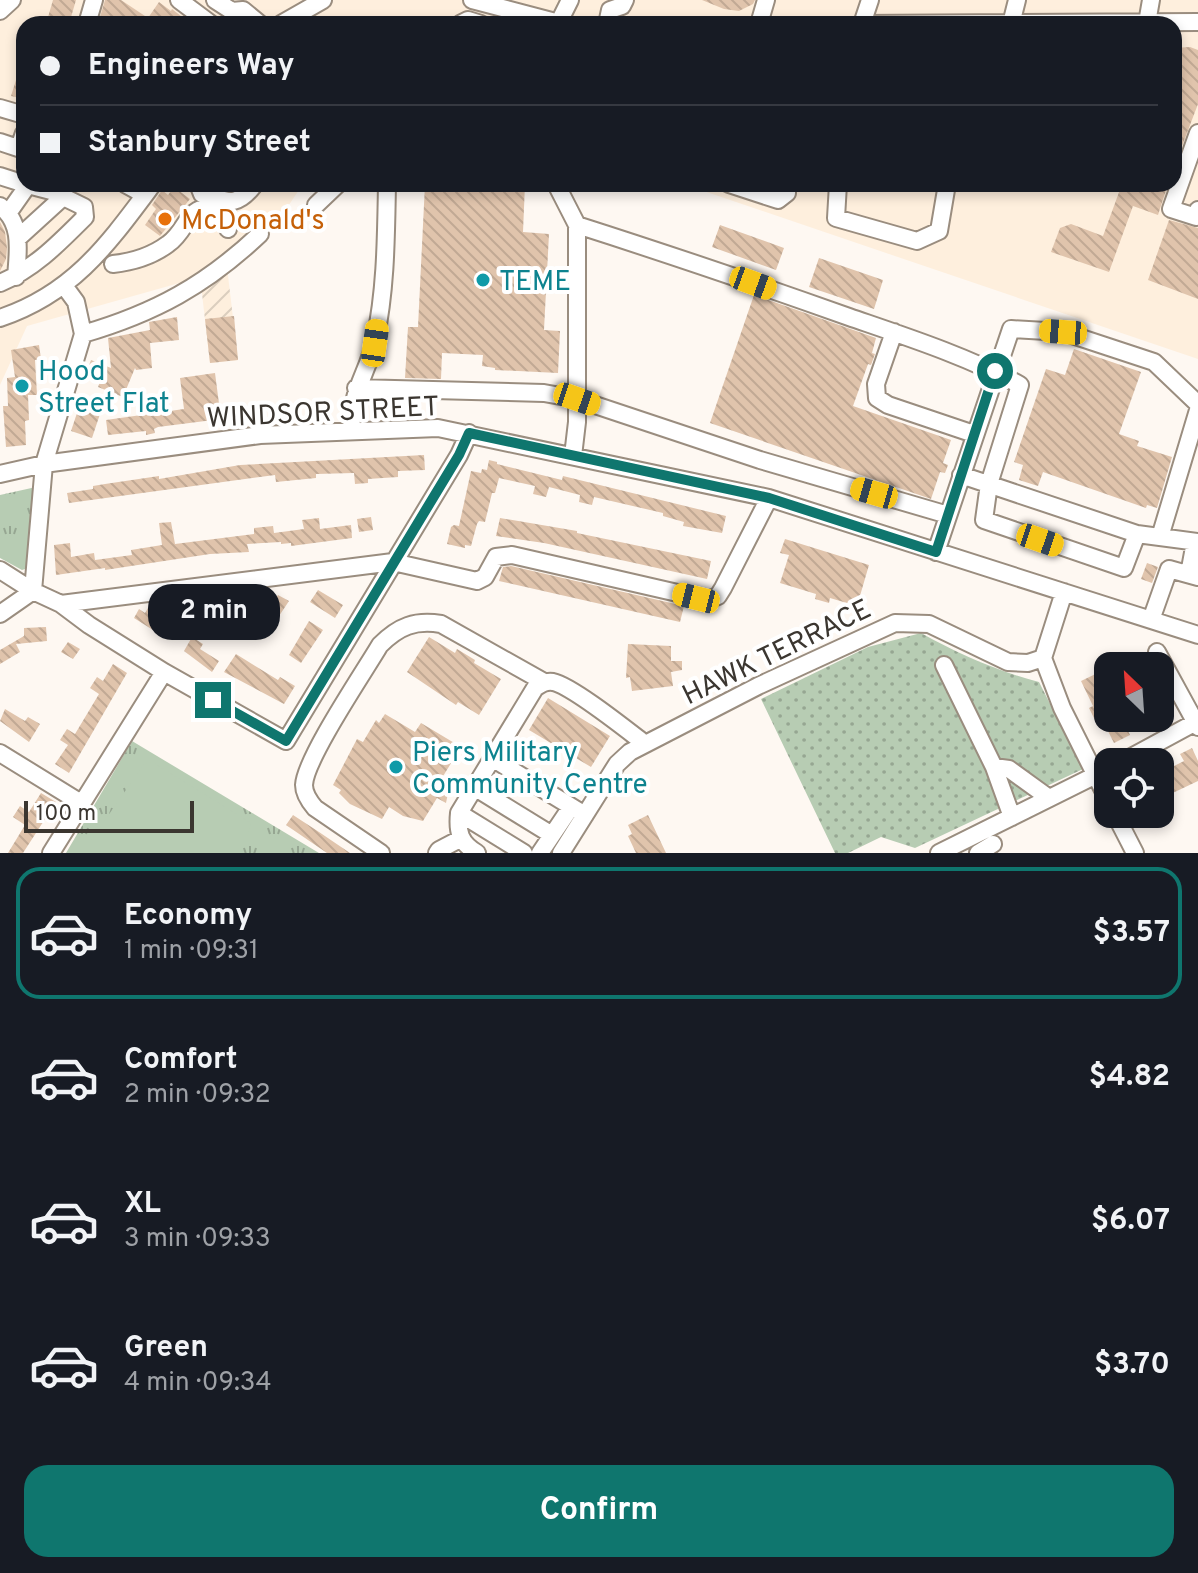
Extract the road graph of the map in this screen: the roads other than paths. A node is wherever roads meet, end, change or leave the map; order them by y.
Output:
1 (12, 0) edge
2 (179, 0) edge
3 (215, 0) edge
4 (323, 0) edge
5 (472, 0) edge
6 (625, 0) edge
7 (250, 5) edge
8 (0, 11) edge
9 (200, 16) edge
10 (292, 16) edge
11 (531, 16) edge
12 (609, 16) edge
13 (1198, 133) edge
14 (1182, 178) edge
15 (21, 192) edge
16 (55, 192) edge
17 (58, 192) edge
18 (147, 192) edge
19 (201, 192) edge
20 (249, 192) edge
21 (330, 192) edge
22 (387, 192) edge
23 (560, 192) edge
24 (754, 192) edge
25 (787, 192) edge
26 (838, 192) edge
27 (946, 192) edge
28 (1177, 192) edge
29 (316, 205) dead end
30 (4, 209) edge
31 (1198, 210) edge
32 (577, 225) junction
33 (228, 229) dead end
34 (260, 234) dead end
35 (18, 238) junction
36 (162, 247) dead end
37 (8, 280) edge
38 (65, 287) junction
39 (0, 318) edge
40 (894, 332) junction
41 (83, 334) junction
42 (995, 371) junction
43 (356, 388) junction
44 (577, 399) junction
45 (1198, 407) edge
46 (352, 431) junction
47 (469, 433) junction
48 (974, 434) junction
49 (573, 456) junction
50 (44, 464) junction
51 (0, 474) edge
52 (961, 475) junction
53 (989, 484) junction
54 (769, 498) junction
55 (948, 515) junction
56 (1137, 534) junction
57 (1160, 537) junction
58 (1197, 542) edge
59 (936, 552) junction
60 (393, 562) junction
61 (0, 570) edge
62 (1194, 575) edge
63 (33, 591) junction
64 (1064, 592) junction
65 (61, 604) junction
66 (0, 614) edge
67 (1151, 620) junction
68 (1198, 635) edge
69 (1043, 658) junction
70 (944, 665) dead end
71 (164, 672) junction
72 (544, 682) junction
73 (1174, 683) edge
74 (1197, 724) edge
75 (644, 743) junction
76 (1150, 748) edge
77 (0, 753) edge
78 (492, 758) junction
79 (1094, 759) edge
80 (994, 767) junction
81 (1094, 776) edge
82 (474, 787) junction
83 (1049, 798) junction
84 (81, 803) junction
85 (578, 811) junction
86 (459, 813) junction
87 (1012, 817) junction
88 (1122, 828) edge
89 (552, 835) junction
90 (460, 839) junction
91 (979, 848) edge
92 (51, 853) edge
93 (381, 853) edge
94 (437, 853) edge
95 (477, 853) edge
96 (524, 853) edge
97 (540, 853) edge
98 (561, 853) edge
99 (939, 853) edge
100 (1135, 853) edge

1 - 8 street
2 - 9 street
3 - 7 street
4 - 10 street
5 - 11 street
6 - 12 street
13 - 14 street
15 - 30 street
16 - 35 street
17 - 37 street
18 - 38 street
19 - 20 street
21 - 29 street
22 - 43 street
23 - 32 street
24 - 25 street
26 - 27 street
28 - 31 street
30 - 35 street
32 - 40 street
32 - 44 street
33 - 36 street
34 - 41 street
35 - 37 street
38 - 39 street
38 - 41 street
40 - 42 street
40 - 48 street
41 - 50 street
42 - 45 street
42 - 48 street
42 - 53 street
43 - 44 street
43 - 46 street
44 - 49 street
44 - 55 street
45 - 57 street
46 - 47 street, WINDSOR STREET
46 - 50 street, WINDSOR STREET
47 - 49 street, WINDSOR STREET
47 - 60 street
48 - 52 street
49 - 54 street, WINDSOR STREET
50 - 51 street, WINDSOR STREET
50 - 63 street
52 - 53 street
52 - 55 street
53 - 56 street
53 - 56 street
54 - 59 street, WINDSOR STREET
54 - 60 street
55 - 59 street
56 - 57 street
57 - 58 street
58 - 62 street
59 - 64 street, WINDSOR STREET
60 - 65 street
60 - 71 street
61 - 63 street
62 - 67 street
63 - 65 street
63 - 66 street
64 - 67 street, WINDSOR STREET
64 - 69 street
65 - 71 street
67 - 68 street, WINDSOR STREET
69 - 75 street, HAWK TERRACE
69 - 79 street
70 - 80 street
71 - 84 street
72 - 75 street
72 - 78 street
72 - 93 street
73 - 74 street
74 - 76 street
75 - 85 street, HAWK TERRACE
77 - 84 street
78 - 82 street
78 - 85 street
80 - 83 street
80 - 87 street
81 - 83 street
82 - 86 street
82 - 89 street
83 - 87 street
84 - 92 street
85 - 89 street
85 - 98 street, HAWK TERRACE
86 - 90 street
86 - 96 street
87 - 91 street
88 - 100 street
89 - 97 street
90 - 94 street
90 - 95 street
91 - 99 street

